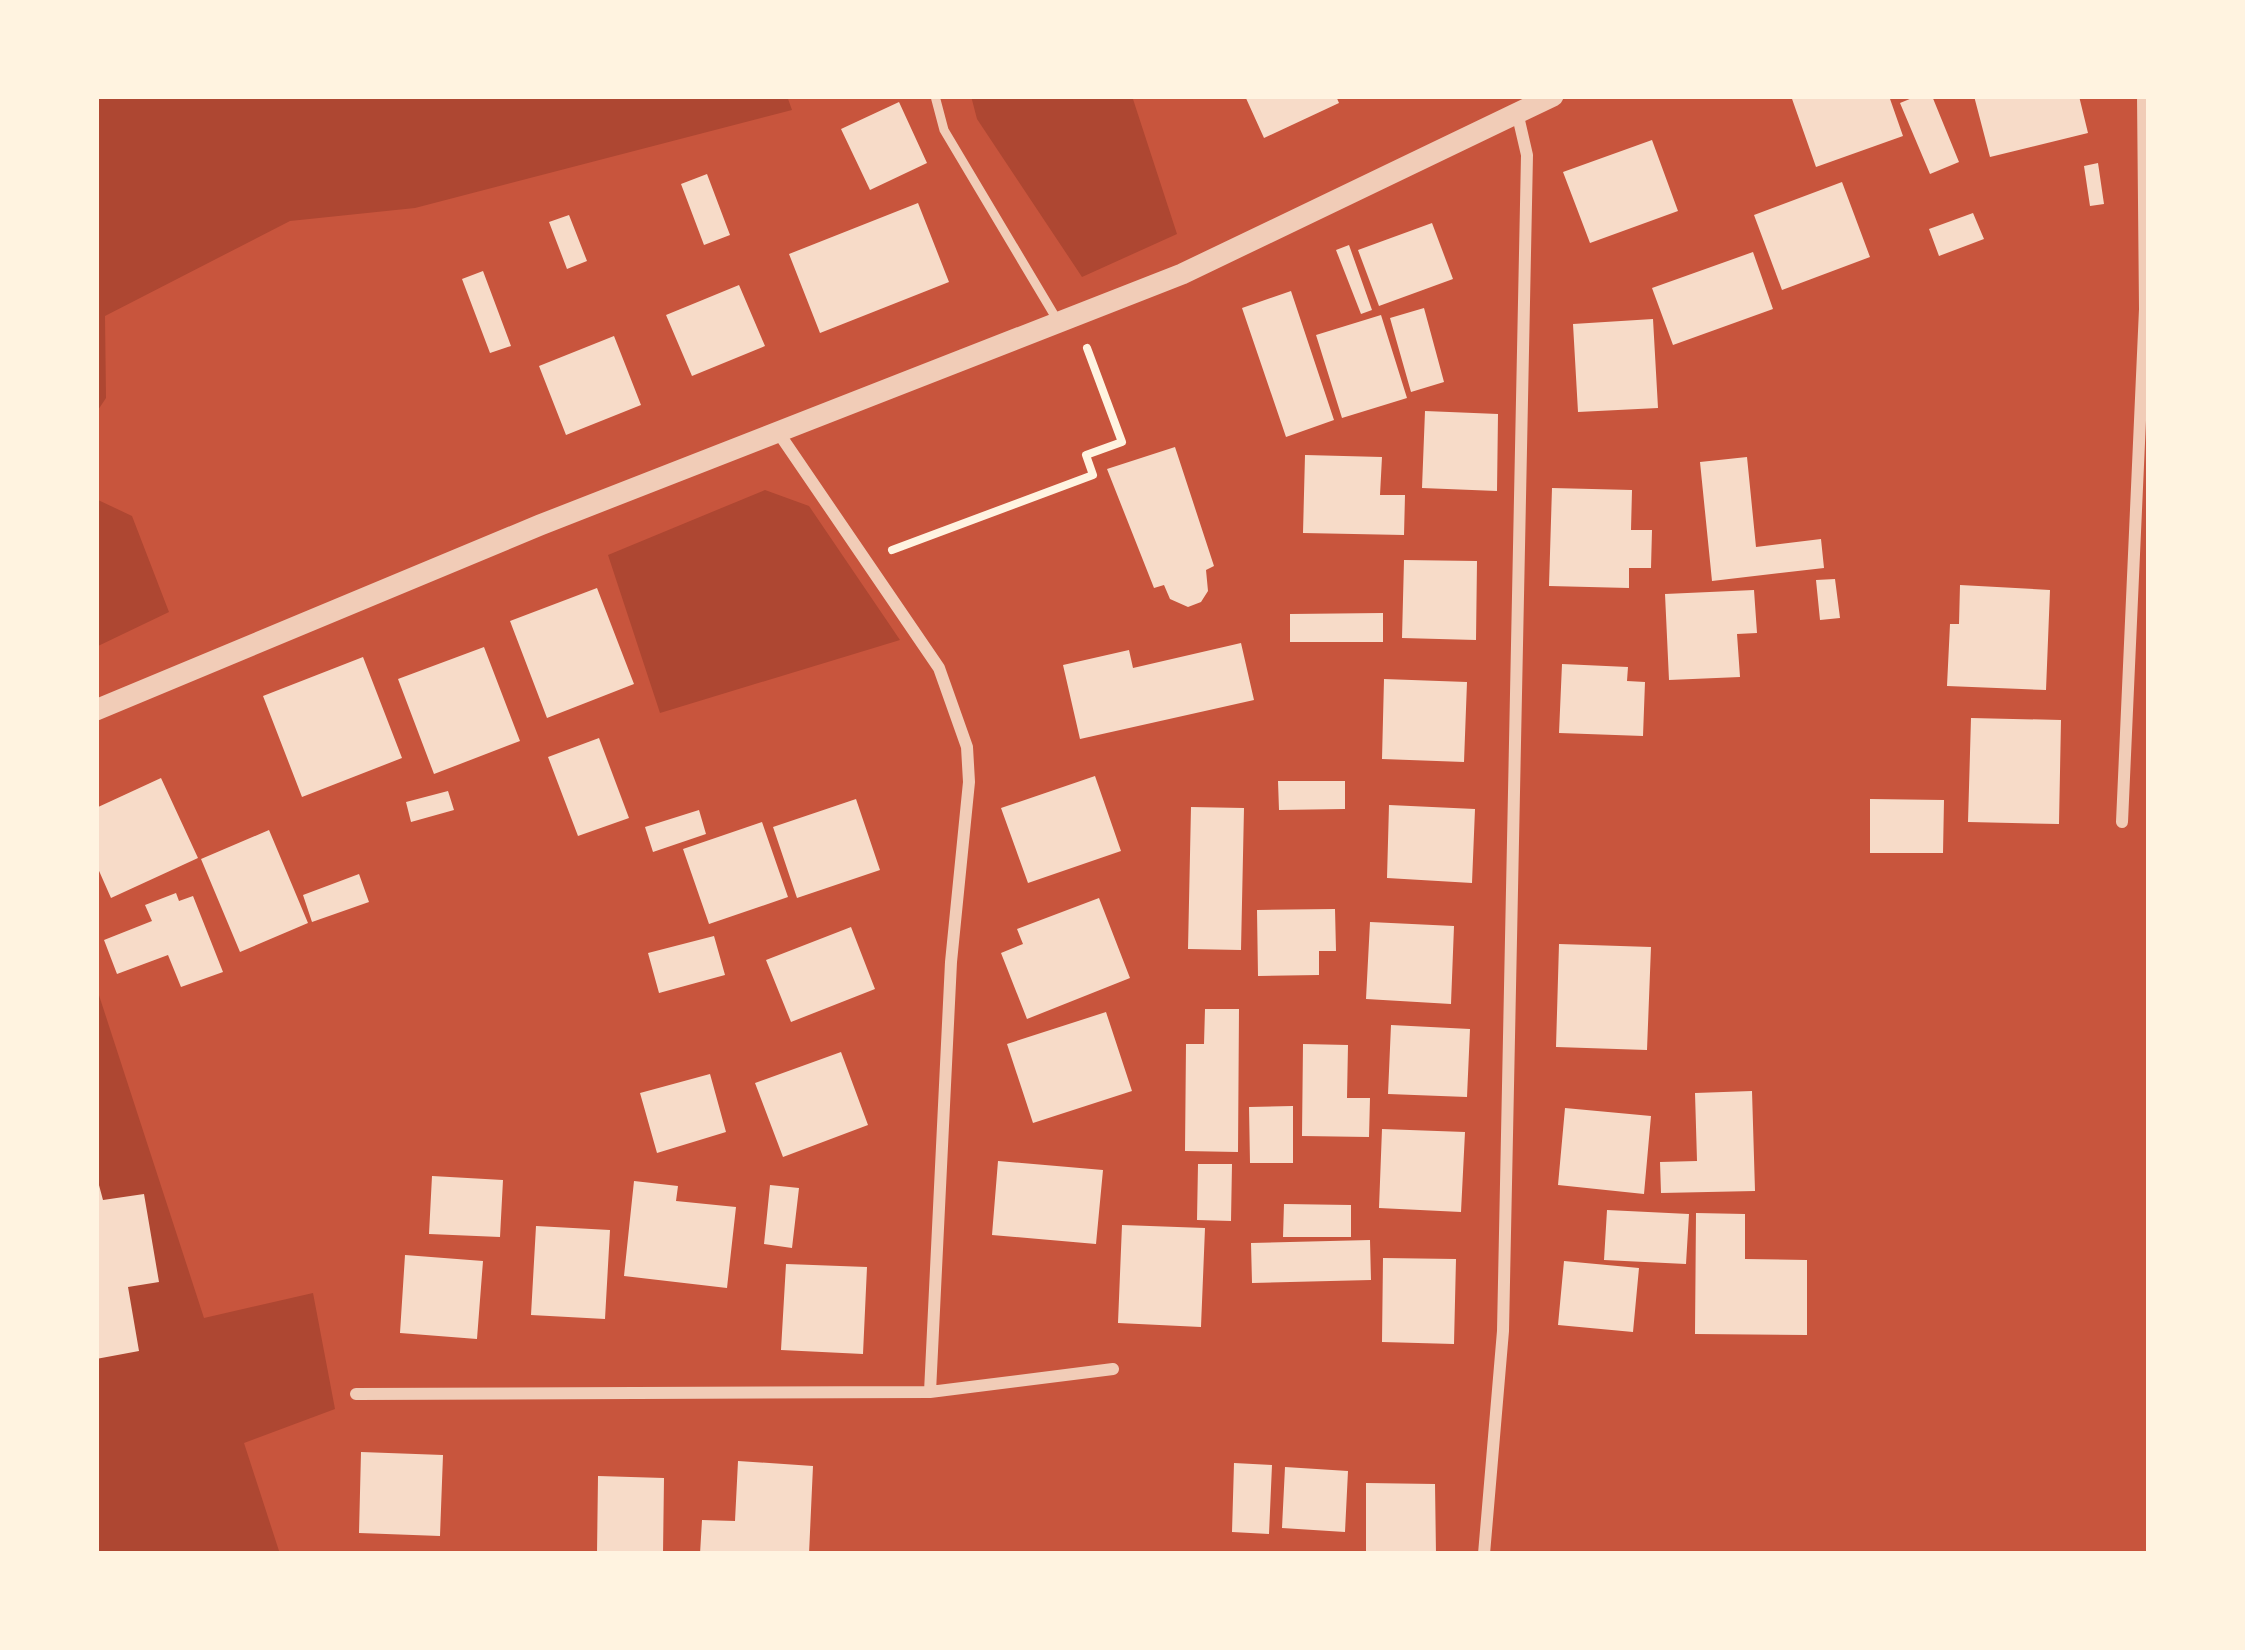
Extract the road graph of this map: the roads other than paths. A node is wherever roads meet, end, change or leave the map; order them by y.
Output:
1 (935, 96) edge
2 (1553, 96) edge
3 (2143, 96) edge
4 (1516, 112) junction
5 (2147, 309) edge
6 (1059, 323) junction
7 (778, 431) junction
8 (96, 710) edge
9 (2122, 822) dead end
10 (1113, 1369) dead end
11 (930, 1392) junction
12 (356, 1394) dead end
13 (1484, 1554) edge

1 - 6 lane
2 - 4 street
3 - 5 street
4 - 6 street
4 - 13 street
5 - 9 street
6 - 7 street
7 - 8 street
7 - 11 street
10 - 11 street
11 - 12 street

